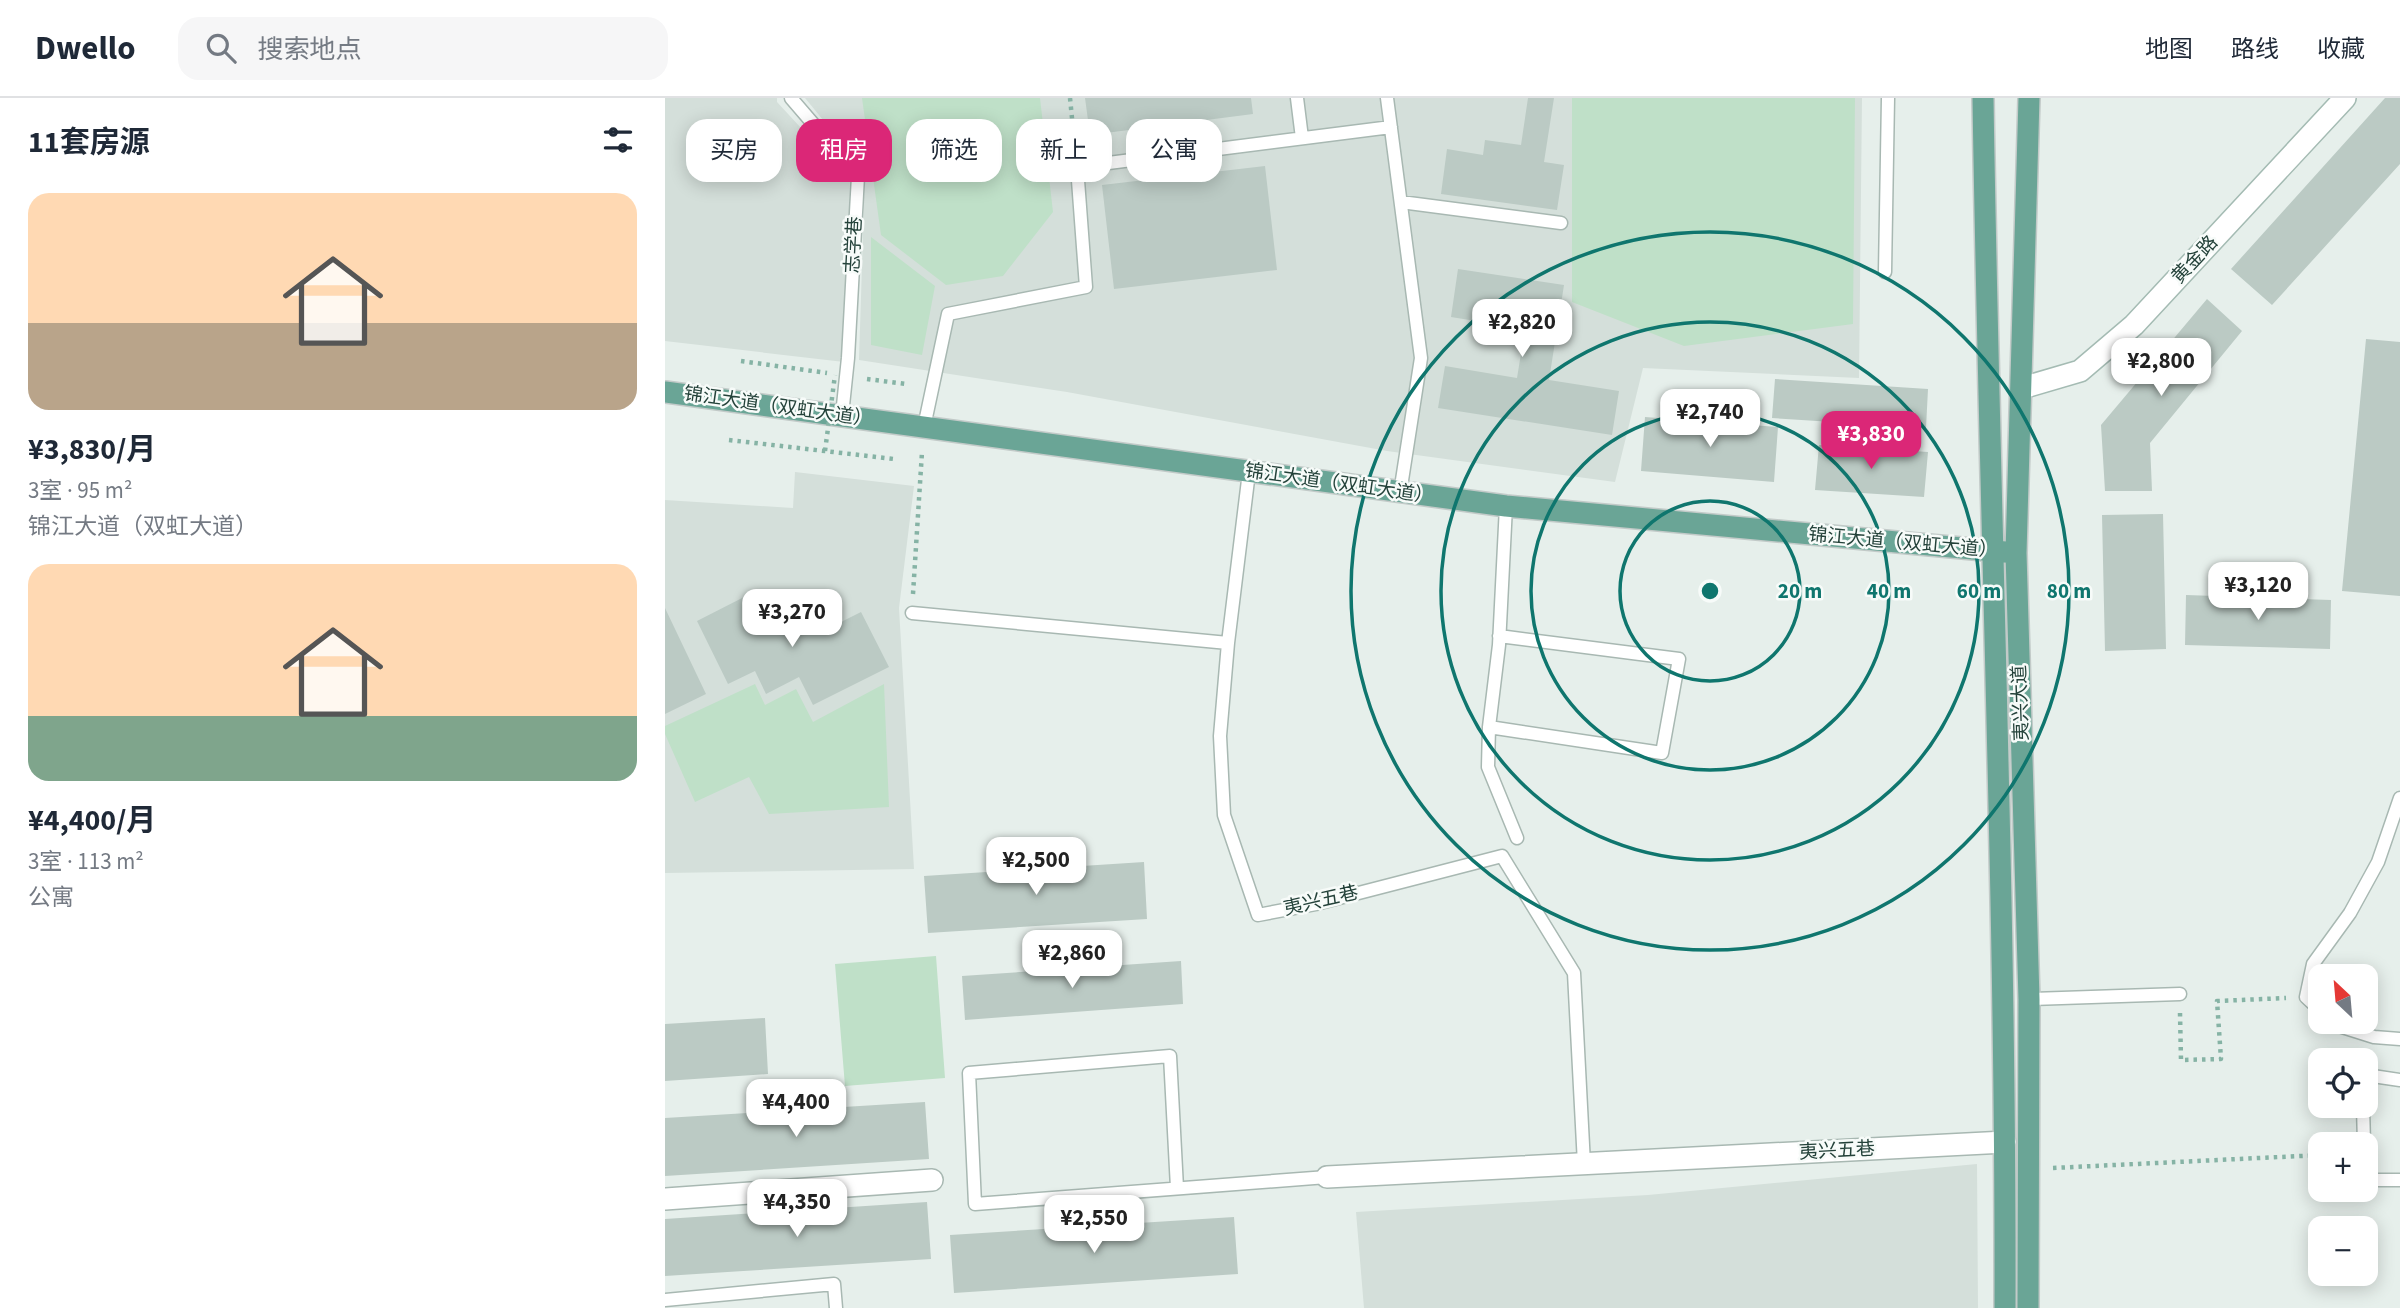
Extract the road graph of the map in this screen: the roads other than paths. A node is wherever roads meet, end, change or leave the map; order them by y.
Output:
1 (791, 98) edge
2 (1297, 98) edge
3 (1387, 98) edge
4 (1888, 98) edge
5 (1983, 98) edge
6 (2029, 98) edge
7 (2344, 98) edge
8 (1391, 127) junction
9 (1302, 138) junction
10 (1401, 202) junction
11 (1561, 223) dead end
12 (1885, 272) dead end
13 (2022, 388) junction
14 (665, 392) edge
15 (842, 415) junction
16 (924, 427) junction
17 (1249, 471) junction
18 (1400, 493) junction
19 (1506, 506) junction
20 (1992, 552) junction
21 (2017, 553) junction
22 (912, 612) road end
23 (1499, 636) junction
24 (1228, 643) junction
25 (1489, 727) junction
26 (2400, 798) edge
27 (1517, 838) dead end
28 (2313, 964) edge
29 (2179, 994) road end
30 (2029, 999) junction
31 (2364, 1034) edge
32 (2400, 1039) edge
33 (2378, 1077) edge
34 (2400, 1080) edge
35 (2005, 1142) junction
36 (1584, 1164) junction
37 (1327, 1177) joint
38 (932, 1180) dead end
39 (2378, 1180) edge
40 (2400, 1180) edge
41 (1177, 1188) junction
42 (665, 1199) edge
43 (665, 1300) edge
44 (836, 1308) edge
45 (2005, 1308) edge
46 (2028, 1308) edge

1 - 15 lane, 志学巷
2 - 9 lane
3 - 8 lane
4 - 12 lane
5 - 20 main road, 夷兴大道
6 - 13 main road, 夷兴大道
7 - 13 street, 黄金路
8 - 9 lane
8 - 10 lane
9 - 16 lane
10 - 11 lane
10 - 18 lane
13 - 21 main road, 夷兴大道
14 - 15 main road, 锦江大道（双虹大道）
15 - 16 main road, 锦江大道（双虹大道）
16 - 17 main road, 锦江大道（双虹大道）
17 - 18 main road, 锦江大道（双虹大道）
17 - 24 lane, 夷兴五巷
18 - 19 main road, 锦江大道（双虹大道）
19 - 20 main road, 锦江大道（双虹大道）
19 - 23 lane
20 - 21 main road, 锦江大道（双虹大道）
20 - 35 main road, 夷兴大道
21 - 30 main road, 夷兴大道
22 - 24 lane
23 - 25 lane
23 - 25 lane
24 - 36 lane, 夷兴五巷
25 - 27 lane
26 - 28 lane
29 - 30 lane
30 - 46 main road, 夷兴大道
31 - 32 lane
33 - 34 lane
35 - 36 street, 夷兴五巷
35 - 45 main road, 夷兴大道
36 - 37 street, 夷兴五巷
37 - 41 lane
38 - 42 street
39 - 40 lane
41 - 41 lane
43 - 44 lane

